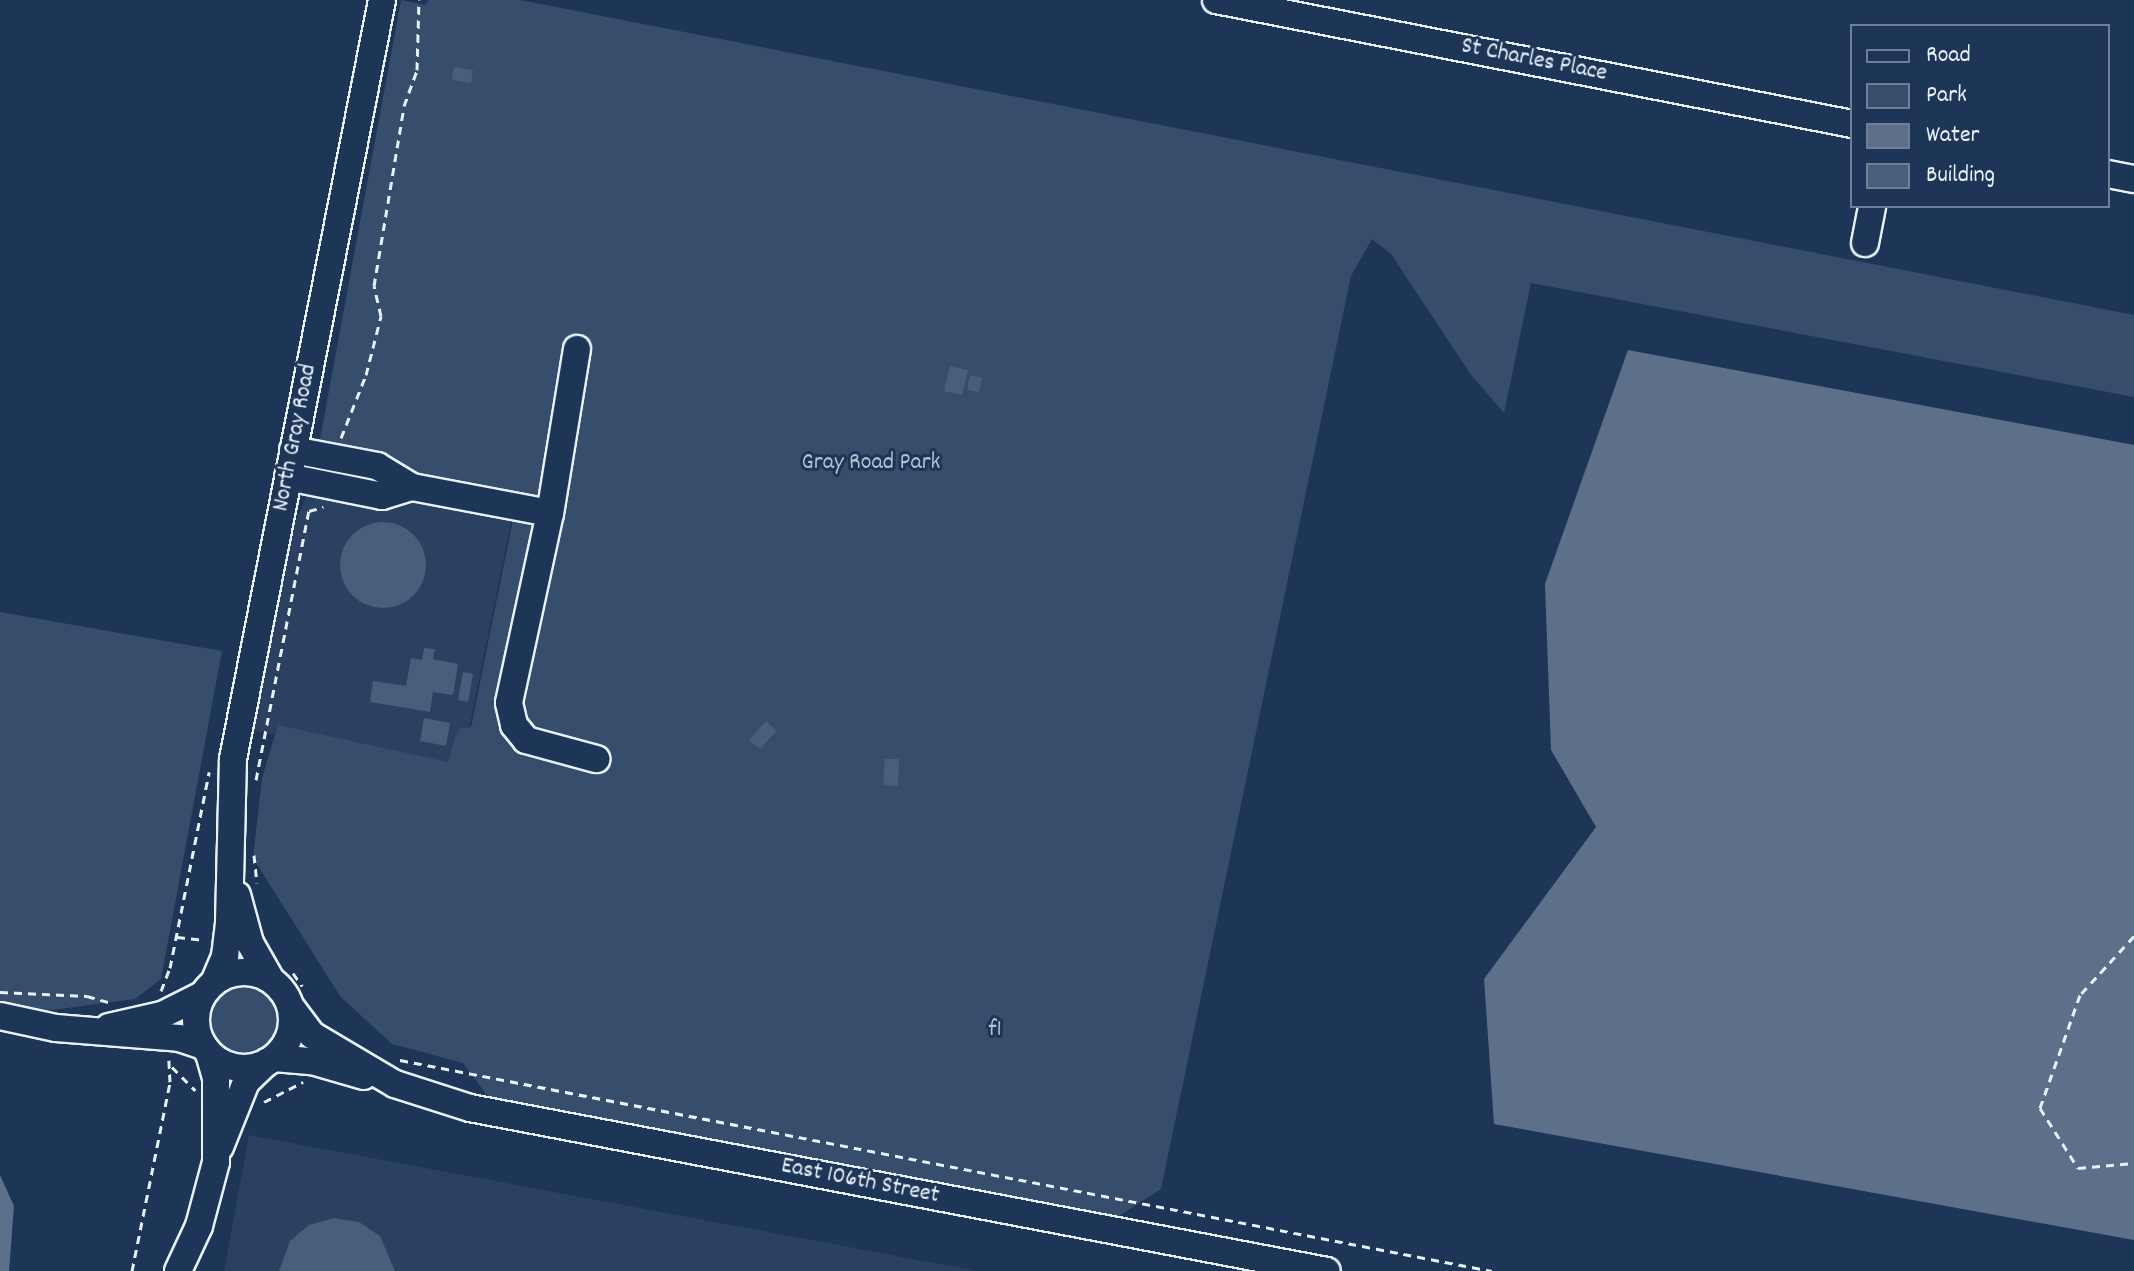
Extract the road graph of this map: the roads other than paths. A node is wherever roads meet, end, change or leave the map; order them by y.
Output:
1 (382, 0) edge
2 (1216, 0) edge
3 (1298, 8) edge
4 (1850, 124) edge
5 (2110, 174) edge
6 (2134, 179) edge
7 (1872, 208) edge
8 (1865, 243) dead end
9 (577, 349) dead end
10 (293, 450) junction
11 (288, 477) junction
12 (412, 487) junction
13 (550, 513) junction
14 (596, 759) dead end
15 (230, 877) junction
16 (277, 970) junction
17 (209, 988) junction
18 (300, 1002) junction
19 (0, 1016) edge
20 (98, 1030) junction
21 (206, 1050) junction
22 (270, 1060) junction
23 (395, 1084) junction
24 (218, 1150) junction
25 (1243, 1263) edge
26 (178, 1271) edge
27 (1327, 1271) edge

1 - 10 street, North Gray Road
2 - 3 street, St Charles Place
3 - 4 street, St Charles Place
5 - 6 street
7 - 8 street
9 - 13 street
10 - 11 street, North Gray Road
10 - 12 street
11 - 12 street
11 - 15 street, North Gray Road
12 - 13 street
13 - 14 street
15 - 16 street, North Gray Road
15 - 17 street, North Gray Road
16 - 17 street
16 - 18 street, North Gray Road
17 - 20 street
17 - 21 street, North Gray Road
18 - 22 street
18 - 23 street, East 106th Street
19 - 20 street
20 - 21 street
21 - 22 street, East 106th Street
21 - 24 street
22 - 23 street, East 106th Street
22 - 24 street
23 - 25 street, East 106th Street
24 - 26 street
25 - 27 street, East 106th Street

